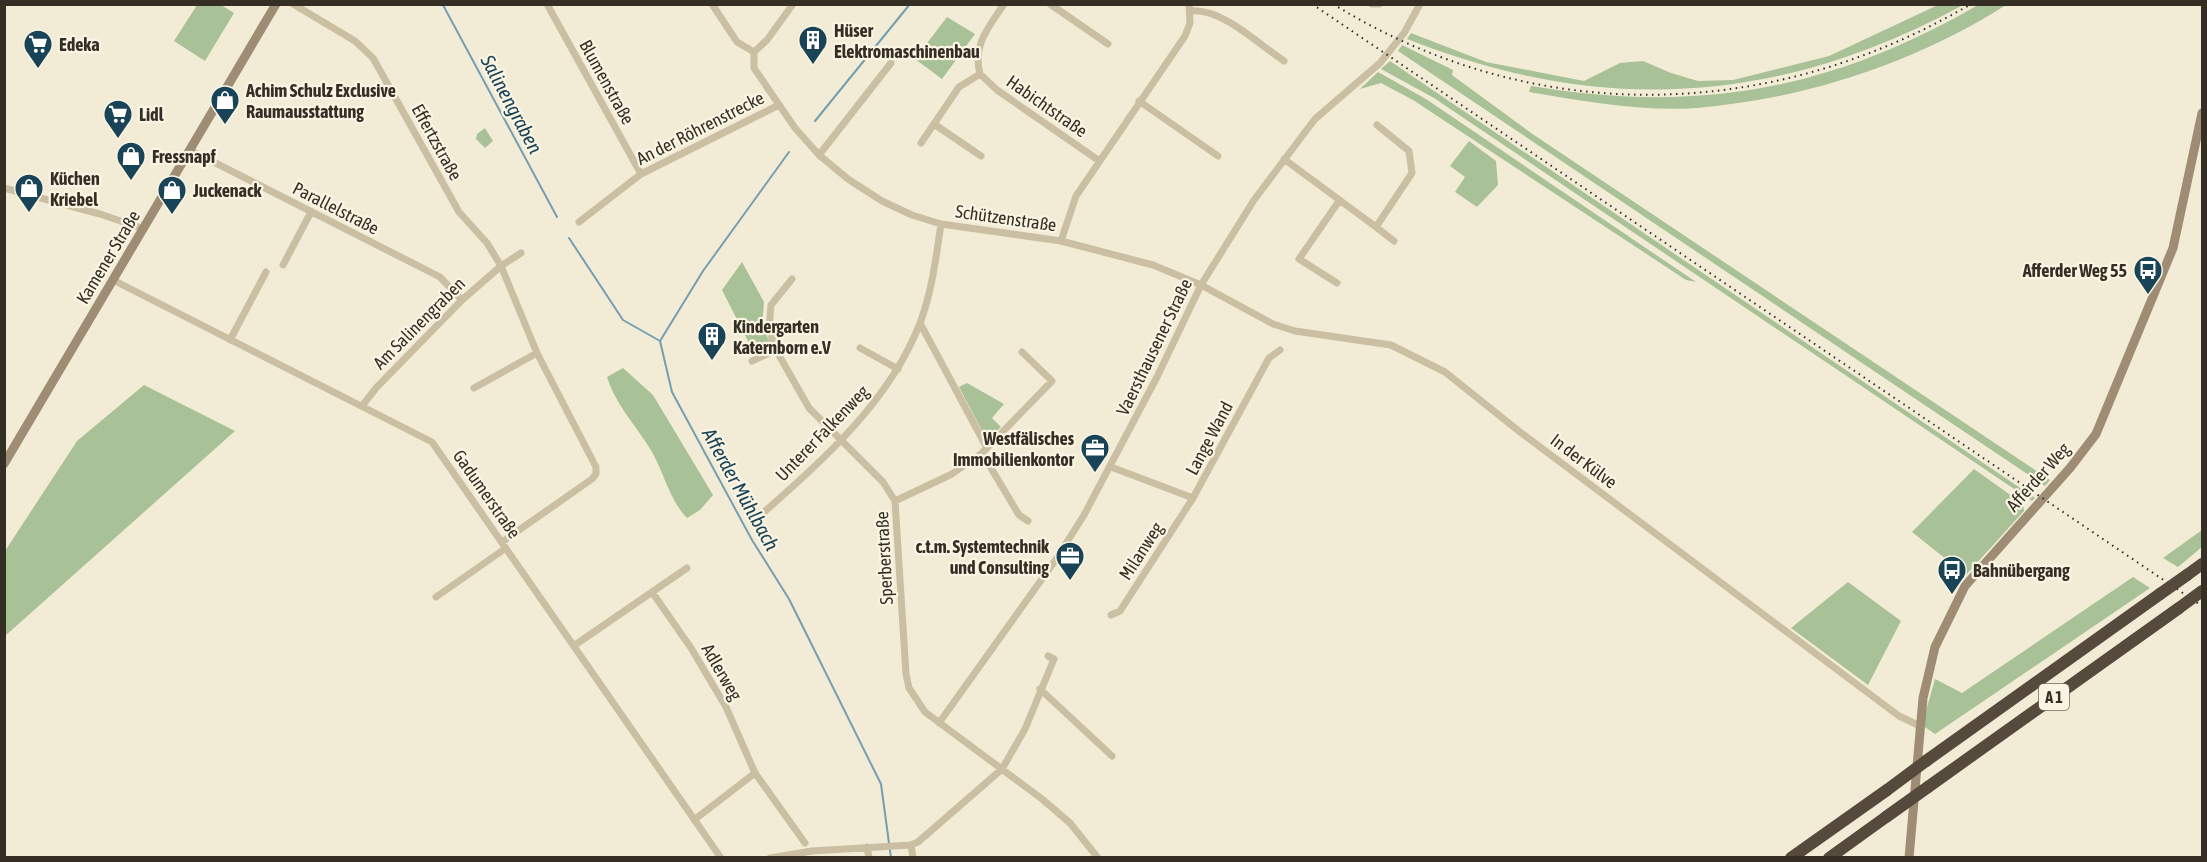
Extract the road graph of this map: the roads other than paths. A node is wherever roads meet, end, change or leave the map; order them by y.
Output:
1 (276, 4) edge
2 (293, 4) edge
3 (547, 4) edge
4 (712, 4) edge
5 (793, 4) edge
6 (1004, 4) edge
7 (1050, 4) edge
8 (1372, 4) edge
9 (1379, 4) edge
10 (1420, 4) edge
11 (1190, 8) edge
12 (1108, 44) dead end
13 (754, 52) junction
14 (1284, 61) dead end
15 (891, 63) dead end
16 (980, 74) junction
17 (1139, 101) junction
18 (779, 105) junction
19 (2202, 113) edge
20 (934, 124) junction
21 (1377, 125) dead end
22 (921, 143) dead end
23 (189, 150) junction
24 (819, 154) junction
25 (981, 156) dead end
26 (1218, 156) dead end
27 (1284, 159) junction
28 (1098, 160) junction
29 (641, 174) junction
30 (4, 188) edge
31 (1340, 201) junction
32 (311, 212) junction
33 (579, 222) dead end
34 (941, 225) junction
35 (1376, 226) junction
36 (144, 229) junction
37 (1394, 240) dead end
38 (1061, 241) junction
39 (521, 254) dead end
40 (283, 265) dead end
41 (501, 266) junction
42 (266, 272) dead end
43 (792, 279) dead end
44 (113, 280) junction
45 (1336, 283) dead end
46 (1201, 285) junction
47 (462, 300) junction
48 (920, 323) junction
49 (230, 340) junction
50 (860, 348) dead end
51 (776, 350) junction
52 (1280, 350) dead end
53 (1022, 352) dead end
54 (537, 353) junction
55 (752, 361) dead end
56 (898, 369) junction
57 (474, 388) dead end
58 (362, 406) junction
59 (840, 439) junction
60 (985, 451) junction
61 (4, 464) edge
62 (1111, 467) junction
63 (1193, 498) junction
64 (895, 501) junction
65 (763, 513) dead end
66 (1028, 521) dead end
67 (504, 545) junction
68 (2202, 564) edge
69 (687, 568) dead end
70 (2202, 591) edge
71 (652, 592) junction
72 (436, 597) dead end
73 (1111, 615) dead end
74 (575, 645) junction
75 (1048, 656) dead end
76 (1040, 689) junction
77 (939, 723) junction
78 (1920, 726) junction
79 (1112, 756) dead end
80 (1002, 769) junction
81 (755, 773) junction
82 (694, 820) junction
83 (804, 843) dead end
84 (911, 845) junction
85 (867, 847) junction
86 (721, 858) edge
87 (770, 858) edge
88 (869, 858) edge
89 (913, 858) edge
90 (1098, 858) edge
91 (1791, 858) edge
92 (1829, 858) edge
93 (1909, 858) edge

1 - 23 street, Kamener Straße
2 - 41 street, Effertzstraße
3 - 29 street, Blumenstraße
4 - 13 street
5 - 13 street
6 - 16 street, Habichtstraße
7 - 12 street
8 - 9 street
10 - 27 street, Vaersthausener Straße
11 - 14 street, Habichtstraße
11 - 17 street, Habichtstraße
13 - 18 street, Schützenstraße
15 - 24 street
16 - 20 street, Habichtstraße
16 - 28 street, Habichtstraße
17 - 26 street
17 - 28 street, Habichtstraße
18 - 24 street, Schützenstraße
18 - 29 street, An der Röhrenstrecke
19 - 78 street, Afferder Weg
20 - 22 street, Habichtstraße
20 - 25 street
21 - 35 street
23 - 32 street, Parallelstraße
23 - 36 street, Kamener Straße
24 - 34 street, Schützenstraße
27 - 31 street
27 - 46 street, Vaersthausener Straße
28 - 38 street, Habichtstraße
29 - 33 street, An der Röhrenstrecke
30 - 36 street
31 - 35 street
31 - 45 street
32 - 40 street
32 - 47 street, Parallelstraße
34 - 38 street, Schützenstraße
34 - 48 street, Unterer Falkenweg
35 - 37 street
36 - 44 street, Kamener Straße
38 - 46 street, Schützenstraße
39 - 41 street
41 - 47 street, Am Salinengraben
41 - 54 street, Effertzstraße
42 - 49 street
43 - 51 street, Sperberstraße
44 - 49 street, Gadumerstraße
44 - 61 street, Kamener Straße
46 - 62 street, Vaersthausener Straße
46 - 78 street, In der Külve
47 - 58 street, Am Salinengraben
48 - 56 street, Unterer Falkenweg
48 - 60 street
49 - 58 street, Gadumerstraße
50 - 56 street
51 - 55 street
51 - 59 street, Sperberstraße
52 - 63 street, Lange Wand
53 - 60 street
54 - 57 street
54 - 67 street, Effertzstraße
56 - 59 street, Unterer Falkenweg
58 - 67 street, Gadumerstraße
59 - 64 street, Sperberstraße
59 - 65 street, Unterer Falkenweg
60 - 64 street
60 - 66 street
62 - 63 street, Lange Wand
62 - 77 street, Vaersthausener Straße
63 - 73 street, Milanweg
64 - 77 street, Sperberstraße
67 - 72 street
67 - 74 street, Gadumerstraße
68 - 91 highway, A 1, bridge
69 - 71 street
70 - 92 highway, A 1, bridge
71 - 74 street
71 - 81 street, Adlerweg
74 - 82 street, Gadumerstraße
75 - 76 street
76 - 79 street
76 - 80 street
77 - 80 street, Sperberstraße
78 - 93 street, Afferder Weg
80 - 84 street
80 - 90 street, Sperberstraße
81 - 82 street
81 - 83 street, Adlerweg
82 - 86 street, Gadumerstraße
84 - 85 street
84 - 89 street
85 - 87 street
85 - 88 street

